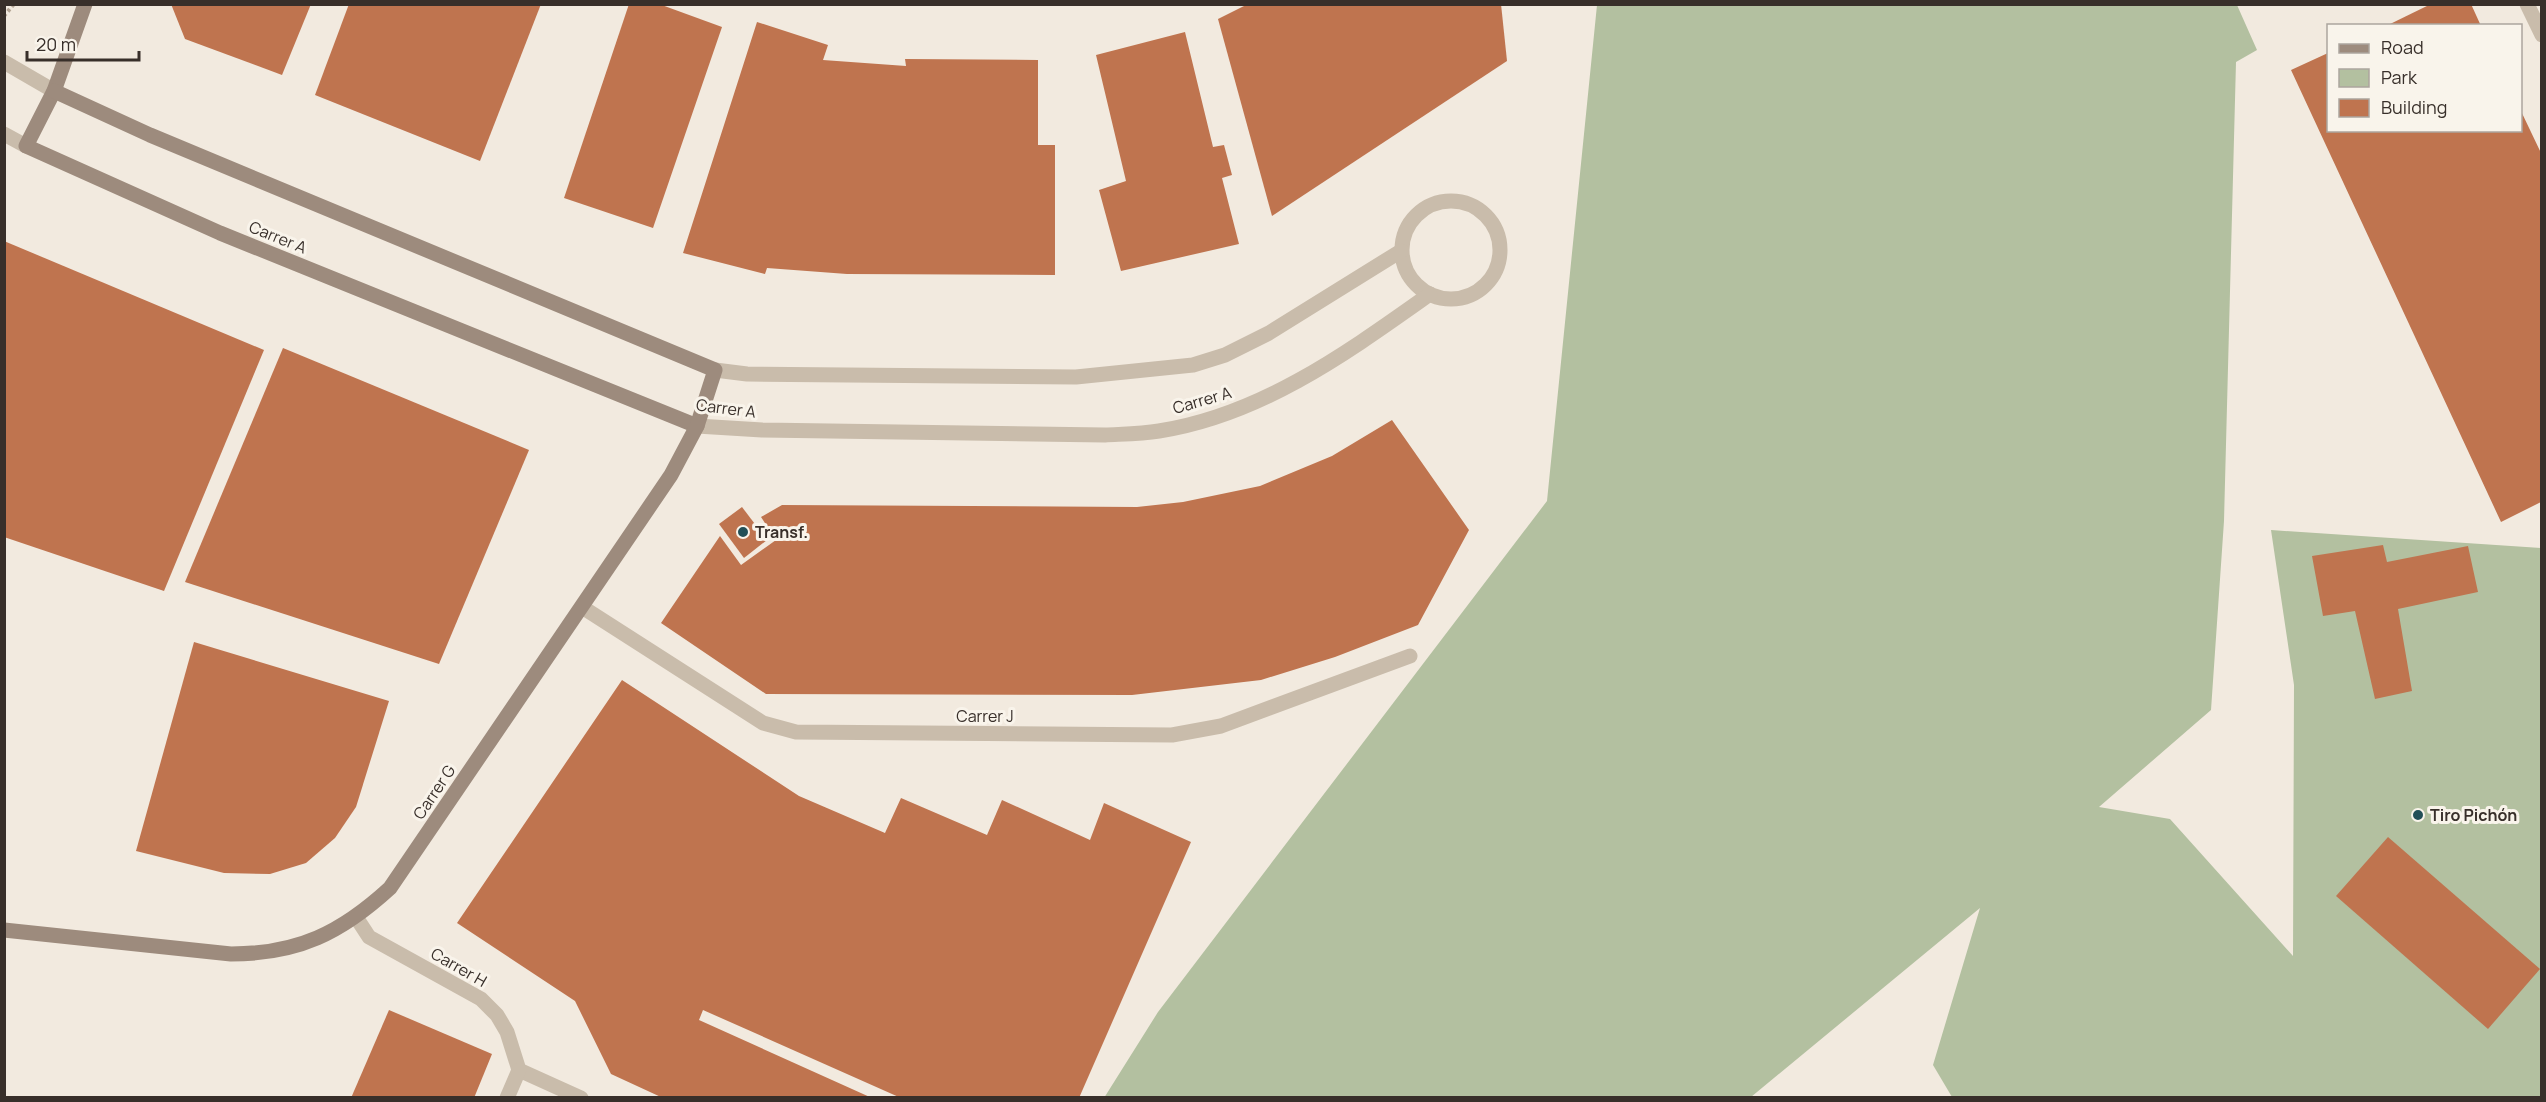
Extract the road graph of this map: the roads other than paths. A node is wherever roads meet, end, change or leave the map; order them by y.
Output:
1 (85, 4) edge
2 (2528, 4) edge
3 (2541, 35) edge
4 (4, 62) edge
5 (54, 91) junction
6 (4, 134) edge
7 (26, 146) junction
8 (1401, 251) junction
9 (1430, 294) junction
10 (715, 369) junction
11 (697, 426) junction
12 (582, 607) junction
13 (1410, 656) dead end
14 (356, 917) junction
15 (4, 930) edge
16 (519, 1070) junction
17 (507, 1098) edge
18 (581, 1098) edge

1 - 5 street
2 - 3 street
4 - 5 street
5 - 7 street
5 - 10 street
6 - 7 street, Carrer A
7 - 11 street, Carrer A
8 - 9 street
8 - 9 street
8 - 10 street
9 - 11 street, Carrer A
10 - 11 street, Carrer G
11 - 12 street, Carrer G
12 - 13 street, Carrer J
12 - 14 street, Carrer G
14 - 15 street, Carrer G
14 - 16 street, Carrer H
16 - 17 street
16 - 18 street

